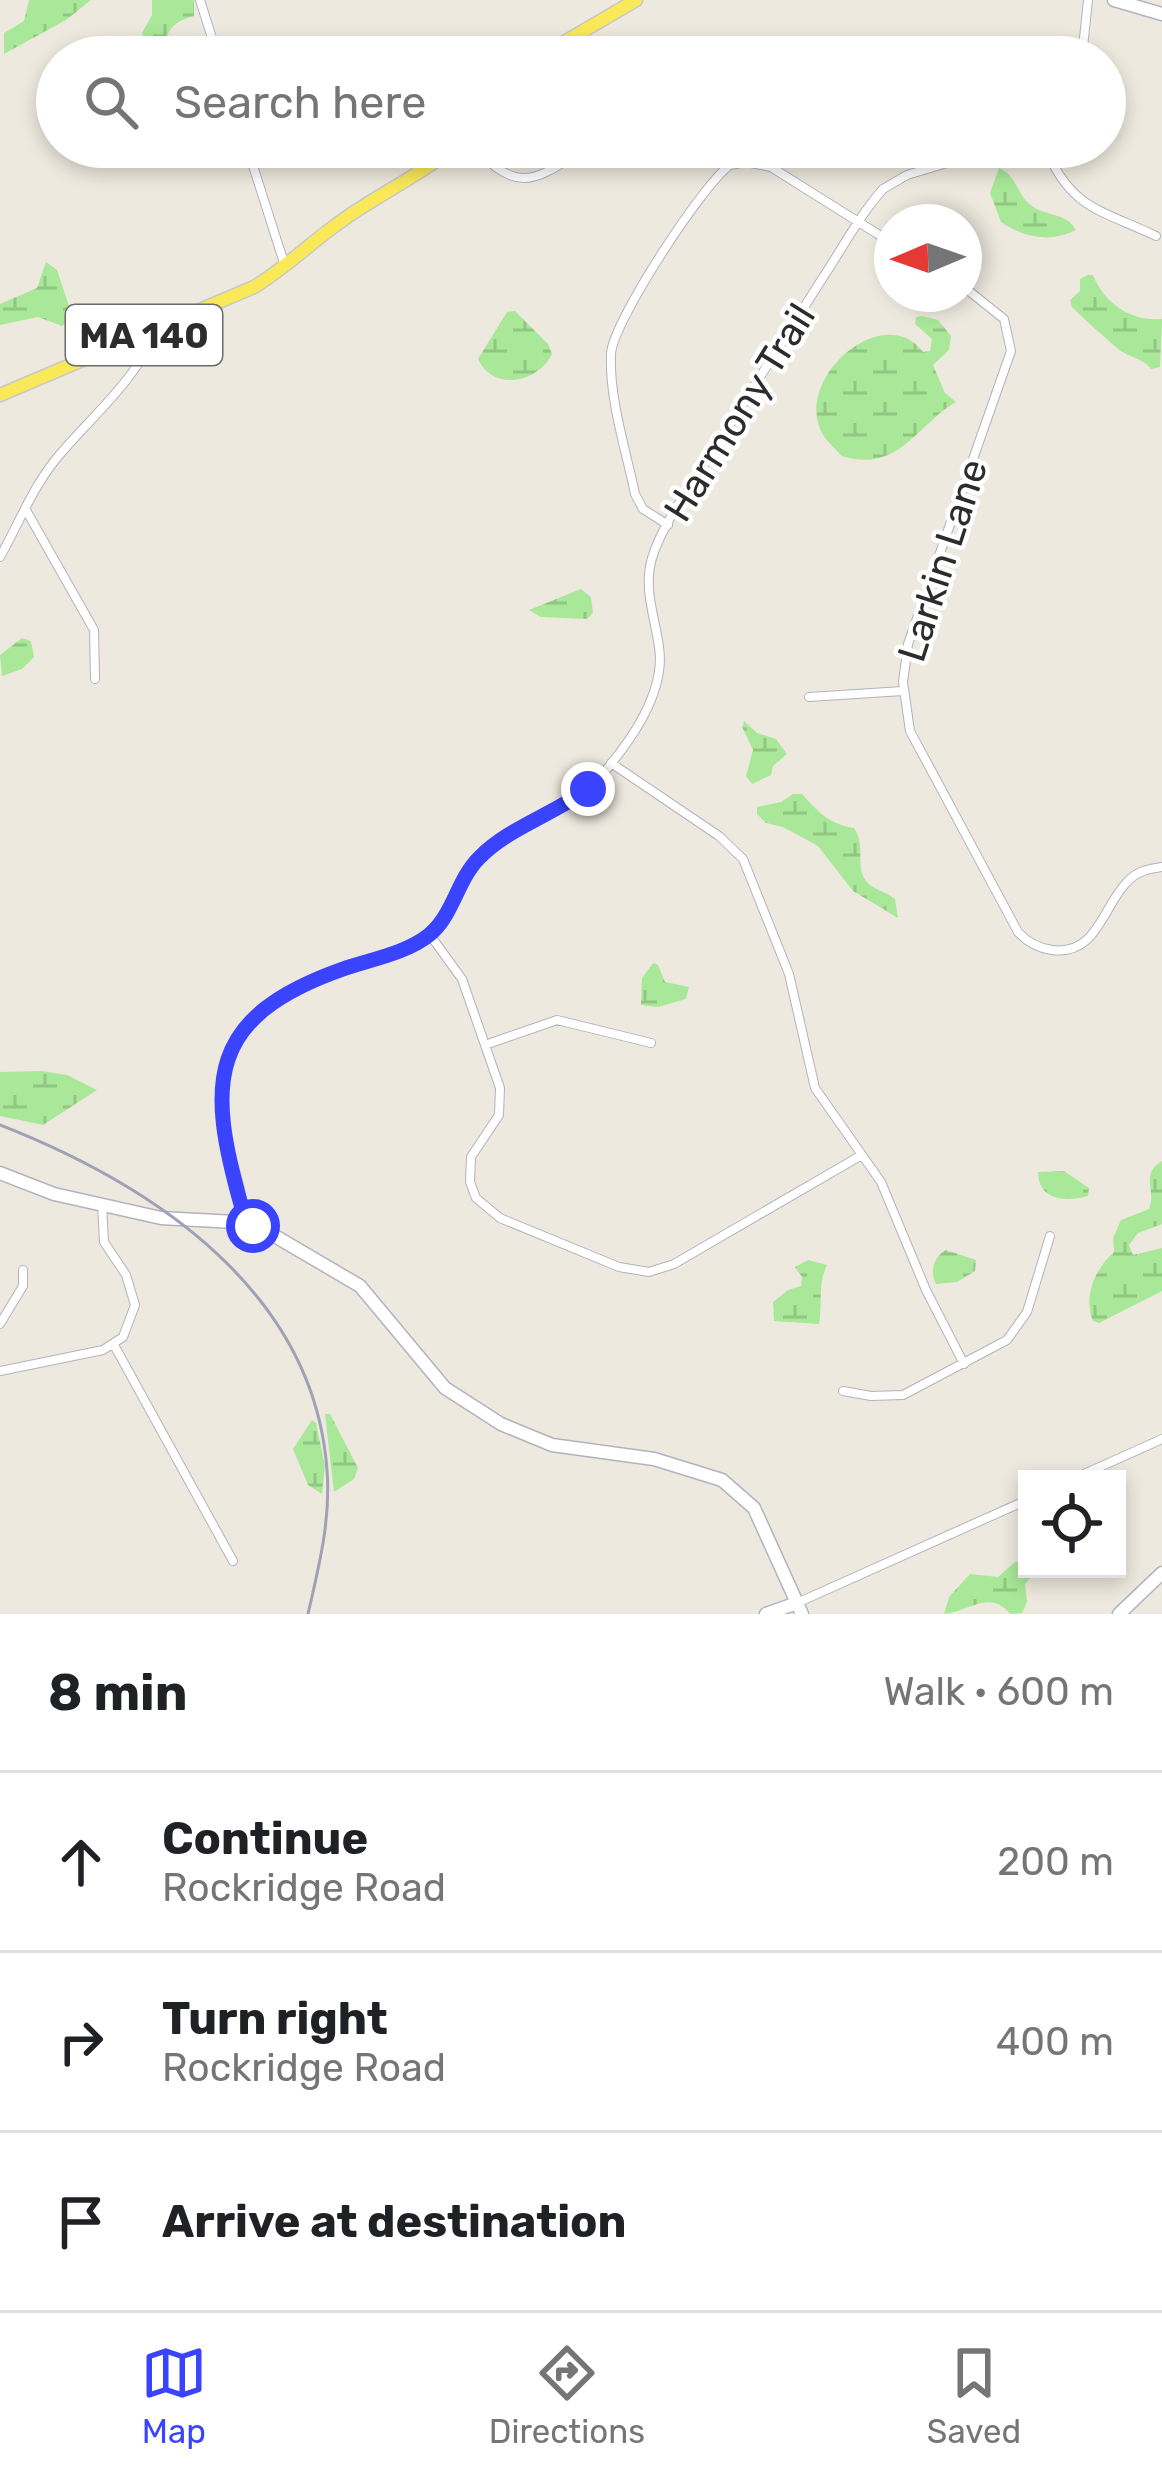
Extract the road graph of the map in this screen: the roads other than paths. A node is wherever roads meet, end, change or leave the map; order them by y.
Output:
1 (200, 0) edge
2 (636, 0) edge
3 (1088, 0) edge
4 (1114, 0) edge
5 (1162, 14) edge
6 (211, 36) edge
7 (574, 36) edge
8 (1084, 36) edge
9 (254, 168) edge
10 (427, 168) edge
11 (496, 168) edge
12 (551, 168) edge
13 (727, 168) edge
14 (774, 168) edge
15 (930, 168) edge
16 (1058, 168) edge
17 (859, 222) junction
18 (874, 232) edge
19 (1156, 236) dead end
20 (285, 267) junction
21 (982, 301) edge
22 (153, 332) junction
23 (0, 395) edge
24 (26, 510) junction
25 (668, 525) junction
26 (0, 557) edge
27 (95, 679) dead end
28 (903, 691) junction
29 (809, 697) dead end
30 (610, 763) junction
31 (1162, 866) edge
32 (430, 935) junction
33 (651, 1043) dead end
34 (485, 1045) junction
35 (860, 1156) junction
36 (0, 1173) edge
37 (102, 1203) junction
38 (241, 1223) junction
39 (1050, 1236) dead end
40 (23, 1270) dead end
41 (0, 1324) edge
42 (114, 1345) junction
43 (964, 1364) junction
44 (0, 1371) edge
45 (842, 1390) dead end
46 (1162, 1439) edge
47 (1093, 1470) edge
48 (1018, 1504) edge
49 (233, 1561) dead end
50 (1162, 1573) edge
51 (800, 1608) edge
52 (766, 1614) edge
53 (1119, 1614) edge

1 - 6 street
2 - 7 main road
3 - 8 street
4 - 5 street
9 - 20 street
10 - 20 main road, MA 140
11 - 12 street
13 - 25 street
14 - 17 street
15 - 17 street, Harmony Trail
16 - 19 street
17 - 18 street
17 - 25 street, Harmony Trail
20 - 22 main road, MA 140
21 - 28 street, Larkin Lane
22 - 23 main road, MA 140
22 - 24 street
24 - 26 street
24 - 27 street
25 - 30 street, Harmony Trail
28 - 29 street
28 - 31 street, Larkin Lane
30 - 32 street, Harmony Trail
30 - 35 street
32 - 34 street
32 - 38 street
33 - 34 street
34 - 35 street
35 - 43 street
36 - 37 street
37 - 38 street
37 - 42 street
38 - 51 street
39 - 43 street
40 - 41 street
42 - 44 street
42 - 49 street
43 - 45 street
46 - 47 street
48 - 51 street
50 - 53 street
51 - 52 street

